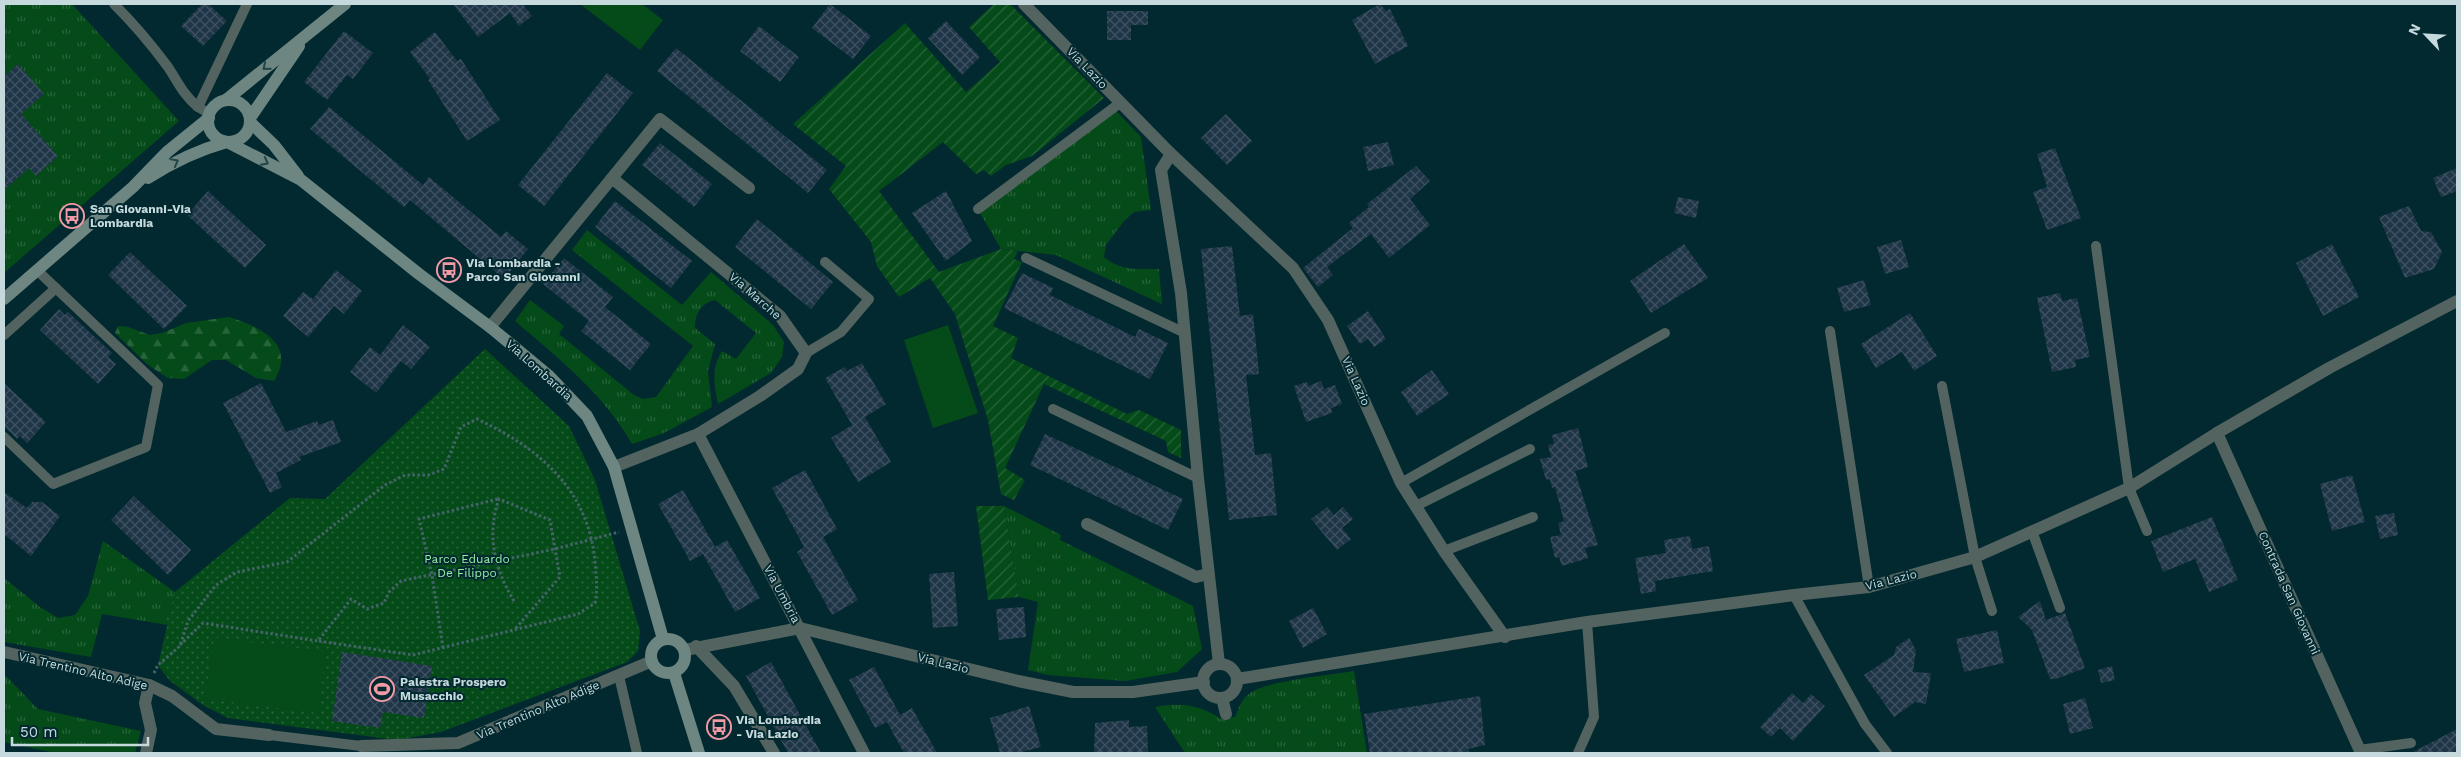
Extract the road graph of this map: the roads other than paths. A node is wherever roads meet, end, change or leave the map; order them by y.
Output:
1 (114, 4) edge
2 (247, 4) edge
3 (345, 4) edge
4 (1024, 4) edge
5 (305, 38) junction
6 (226, 100) junction
7 (1120, 103) junction
8 (198, 107) junction
9 (209, 116) junction
10 (250, 120) junction
11 (228, 142) junction
12 (1171, 154) junction
13 (612, 178) junction
14 (301, 180) junction
15 (133, 187) junction
16 (749, 188) dead end
17 (978, 209) dead end
18 (2096, 246) dead end
19 (1026, 258) dead end
20 (825, 262) dead end
21 (38, 271) junction
22 (56, 288) junction
23 (4, 299) edge
24 (2457, 302) edge
25 (490, 327) junction
26 (1830, 331) dead end
27 (1185, 333) junction
28 (1665, 333) dead end
29 (4, 335) edge
30 (806, 353) junction
31 (1942, 386) dead end
32 (1053, 409) dead end
33 (2217, 433) junction
34 (698, 434) junction
35 (4, 437) edge
36 (1530, 449) dead end
37 (614, 467) junction
38 (1198, 478) junction
39 (1402, 483) junction
40 (2129, 488) junction
41 (1416, 506) junction
42 (1533, 517) dead end
43 (1087, 524) dead end
44 (2147, 531) dead end
45 (2032, 532) junction
46 (1444, 551) junction
47 (1975, 557) junction
48 (1208, 574) junction
49 (1869, 587) junction
50 (1794, 595) junction
51 (2060, 608) dead end
52 (1992, 611) dead end
53 (1587, 622) junction
54 (800, 628) junction
55 (1505, 637) junction
56 (663, 640) junction
57 (690, 648) junction
58 (4, 652) edge
59 (652, 662) junction
60 (1219, 664) junction
61 (674, 673) junction
62 (619, 676) junction
63 (1237, 680) junction
64 (1204, 682) junction
65 (149, 685) junction
66 (1222, 698) junction
67 (1226, 714) dead end
68 (269, 735) joint
69 (2411, 743) dead end
70 (361, 746) joint
71 (457, 748) edge
72 (2360, 752) edge
73 (146, 753) edge
74 (637, 753) edge
75 (699, 753) edge
76 (774, 753) edge
77 (864, 753) edge
78 (1578, 753) edge
79 (1887, 753) edge

1 - 8 lane
2 - 8 lane
3 - 5 street
4 - 7 street, Via Lazio
5 -> 6 street
5 - 10 street
6 - 9 street
6 - 10 street
7 - 12 street, Via Lazio
7 - 17 lane
8 - 9 lane
9 - 11 street
9 - 15 street
10 - 11 street
10 - 14 street, Via Lombardia
11 -> 14 street, Via Lombardia
15 -> 11 street
12 - 27 street
12 - 39 street, Via Lazio
13 - 16 street
13 - 25 street
13 - 30 street, Via Marche
14 - 25 street, Via Lombardia
15 - 21 street
18 - 40 lane
19 - 27 lane
20 - 30 lane
21 - 22 lane
21 - 23 street
22 - 29 lane
22 - 35 lane
24 - 33 street, Via Lazio
25 - 37 street, Via Lombardia
26 - 49 lane
27 - 38 street
28 - 39 lane
30 - 34 street
31 - 47 lane
32 - 38 lane
33 - 40 street, Via Lazio
33 - 72 street, Contrada San Giovanni
34 - 37 street
34 - 54 street, Via Umbria
36 - 41 lane
37 - 56 street, Via Lombardia
38 - 48 street
39 - 41 street, Via Lazio
40 - 44 lane
40 - 45 street, Via Lazio
41 - 46 street, Via Lazio
42 - 46 lane
43 - 48 street
45 - 47 street, Via Lazio
45 - 51 lane
46 - 55 street, Via Lazio
47 - 49 street, Via Lazio
47 - 52 lane
48 - 60 street
49 - 50 street, Via Lazio
50 - 53 street, Via Lazio
50 - 79 lane
53 - 55 street, Via Lazio
53 - 78 lane
54 - 57 street, Via Lazio
54 - 64 street, Via Lazio
54 - 77 street, Via Umbria
55 - 63 street, Via Lazio
56 - 57 street
56 - 59 street
57 - 61 street
57 - 76 street
58 - 65 street, Via Trentino Alto Adige
59 - 61 street
59 - 62 street, Via Trentino Alto Adige
60 - 63 street
60 - 64 street
61 - 75 street
62 - 71 street, Via Trentino Alto Adige
62 - 74 lane
63 - 66 street
64 - 66 street
65 - 68 street, Via Trentino Alto Adige
65 - 73 street
66 - 67 street
68 - 70 lane
69 - 72 lane
70 - 71 street, Via Trentino Alto Adige

